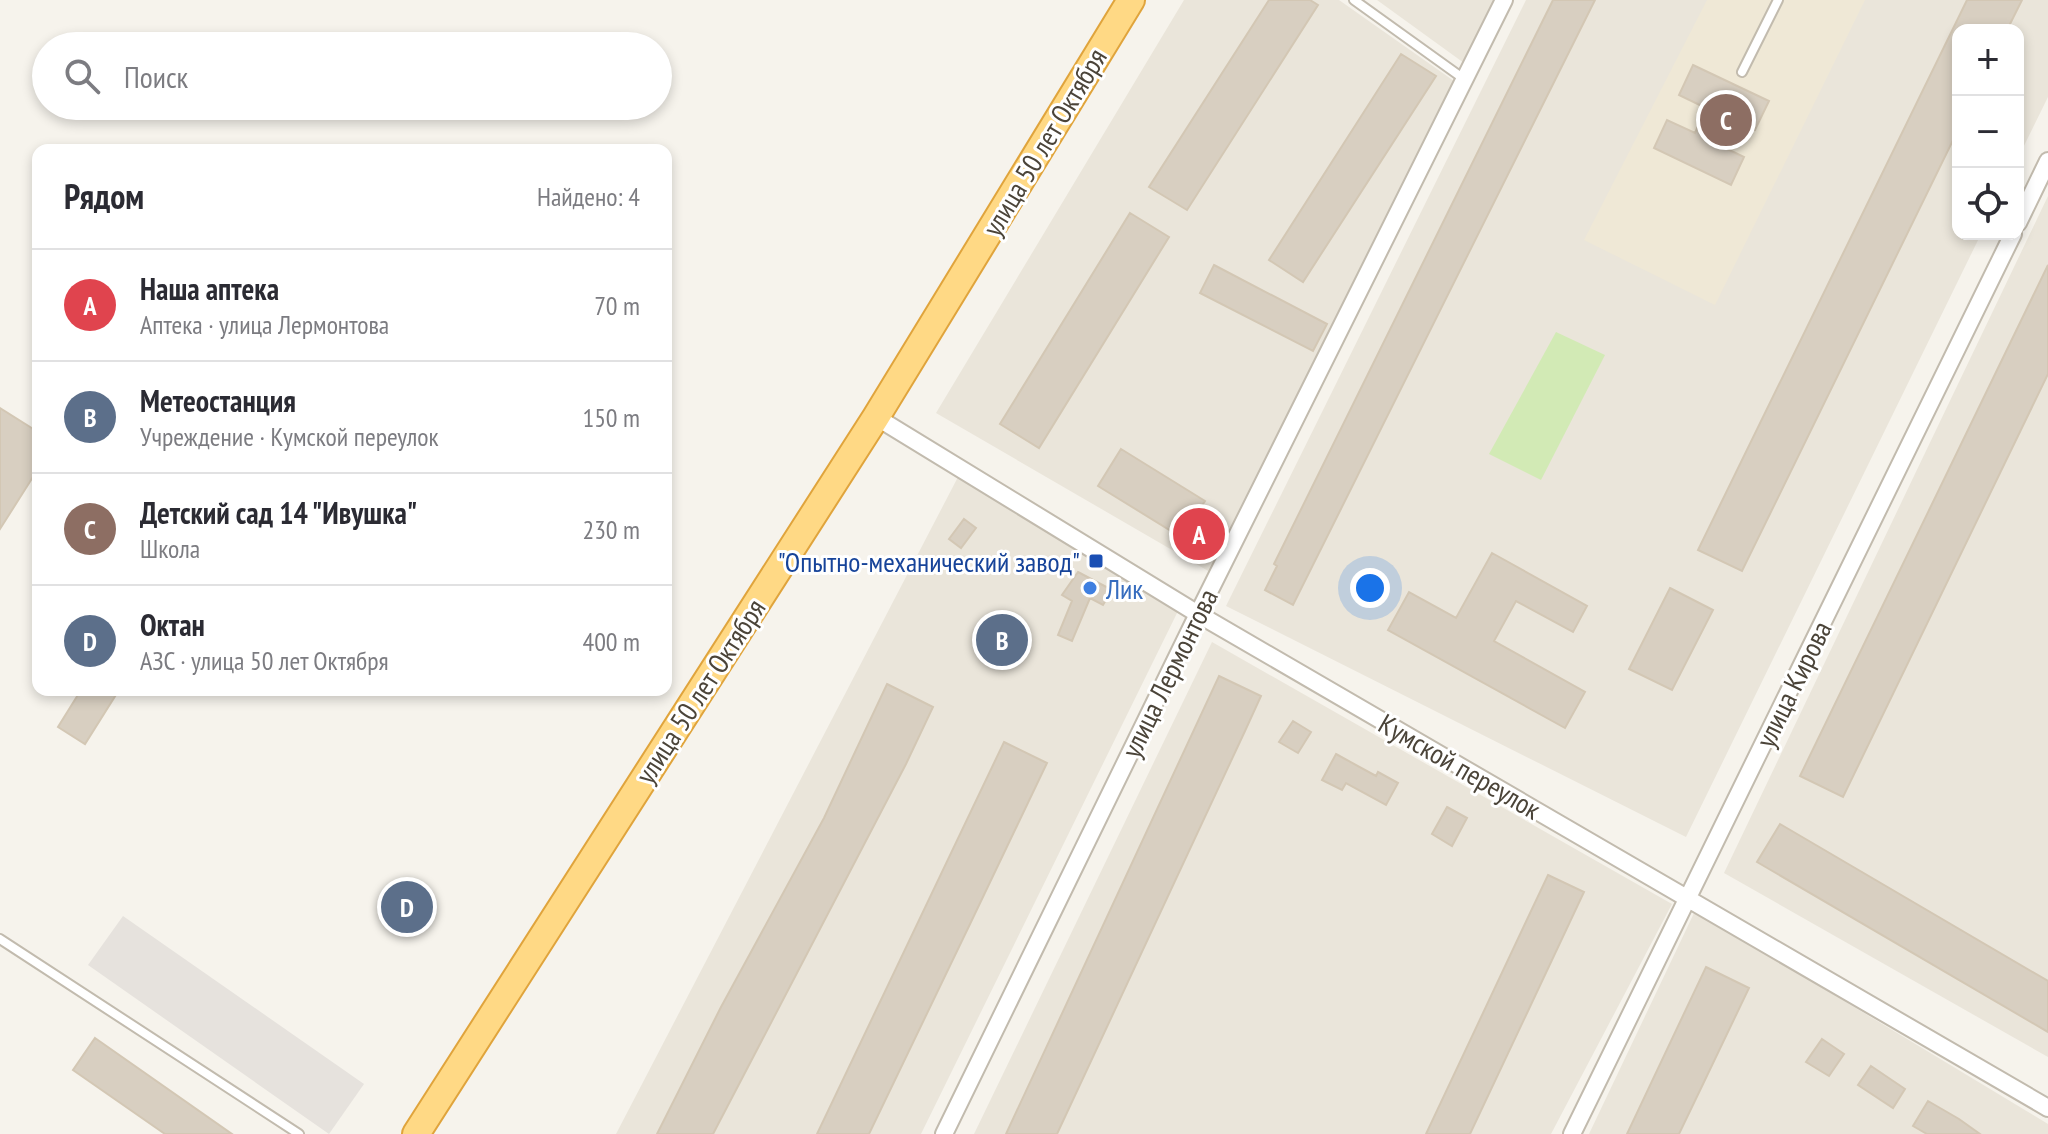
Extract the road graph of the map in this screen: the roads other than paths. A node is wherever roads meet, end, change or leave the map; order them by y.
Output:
1 (1131, 0) edge
2 (1354, 0) edge
3 (1504, 0) edge
4 (1778, 0) edge
5 (1742, 72) dead end
6 (1464, 80) junction
7 (2048, 161) edge
8 (2024, 211) edge
9 (2010, 240) edge
10 (876, 417) junction
11 (1198, 614) junction
12 (1688, 898) junction
13 (0, 939) edge
14 (2048, 1108) edge
15 (299, 1134) edge
16 (416, 1134) edge
17 (944, 1134) edge
18 (1572, 1134) edge

1 - 10 highway, улица 50 лет Октября
2 - 6 lane
3 - 6 street, улица Лермонтова
4 - 5 lane
6 - 11 street, улица Лермонтова
7 - 8 street
9 - 12 street, улица Кирова
10 - 11 street, Кумской переулок
10 - 16 highway, улица 50 лет Октября
11 - 12 street, Кумской переулок
11 - 17 street, улица Лермонтова
12 - 14 street, Кумской переулок
12 - 18 street, улица Кирова
13 - 15 lane

